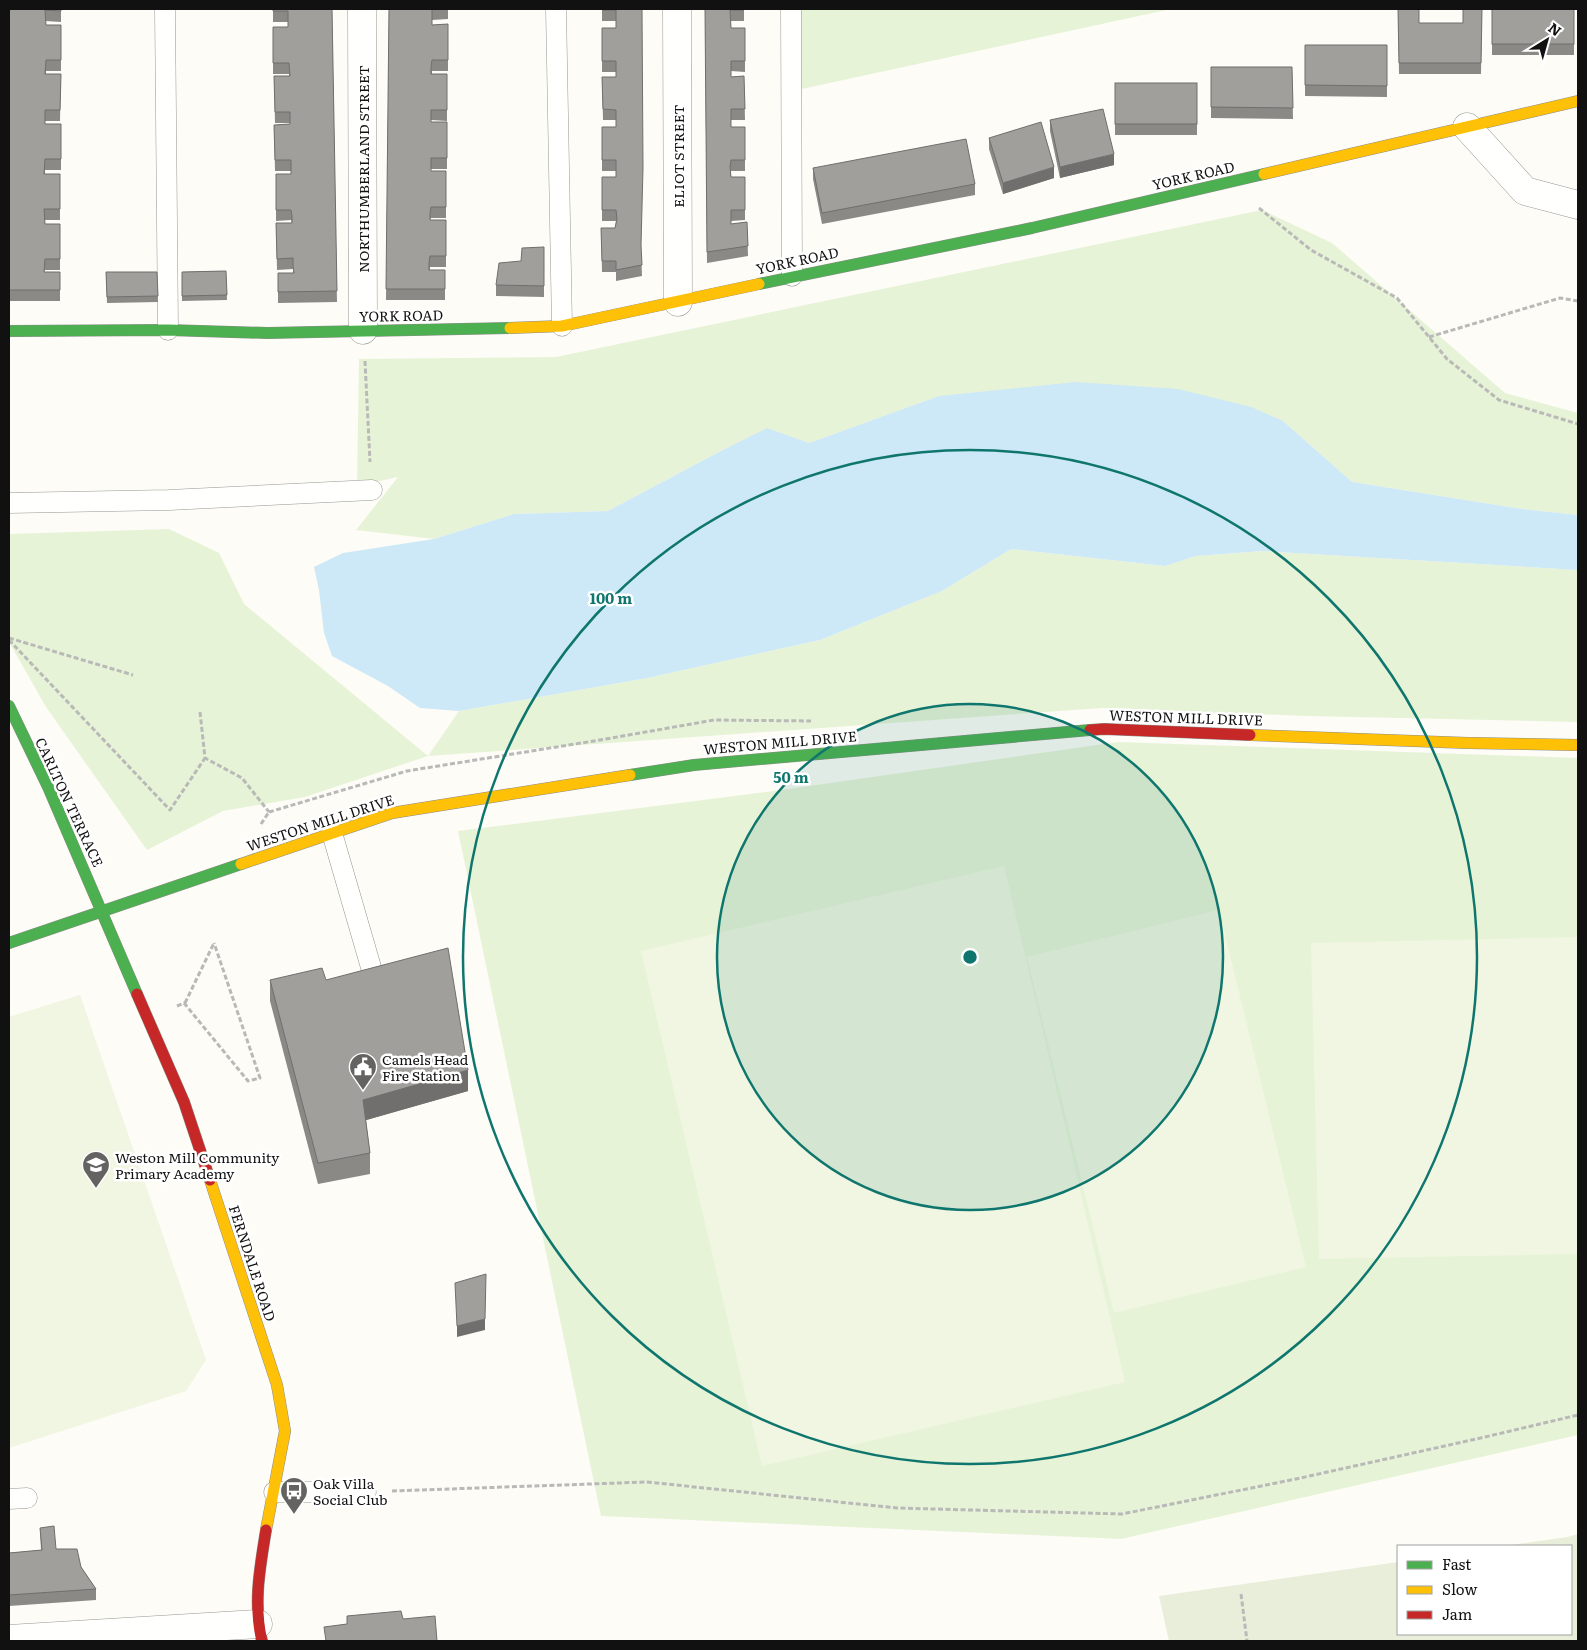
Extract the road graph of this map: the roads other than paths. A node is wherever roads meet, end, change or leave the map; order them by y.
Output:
1 (166, 9) edge
2 (362, 9) edge
3 (556, 9) edge
4 (677, 9) edge
5 (791, 9) edge
6 (1578, 101) edge
7 (1467, 127) junction
8 (1578, 205) edge
9 (792, 276) junction
10 (678, 302) junction
11 (562, 326) junction
12 (168, 330) junction
13 (363, 330) junction
14 (9, 331) edge
15 (372, 490) road end
16 (9, 503) edge
17 (9, 706) edge
18 (1578, 745) edge
19 (332, 833) junction
20 (103, 911) junction
21 (9, 943) edge
22 (378, 988) edge
23 (274, 1492) junction
24 (366, 1492) road end
25 (260, 1633) edge
26 (9, 1639) edge

1 - 12 lane
2 - 13 street, NORTHUMBERLAND STREET
3 - 11 lane
4 - 10 street, ELIOT STREET
5 - 9 lane
6 - 7 street, YORK ROAD
7 - 8 street
7 - 9 street, YORK ROAD
9 - 10 street, YORK ROAD
10 - 11 street, YORK ROAD
11 - 13 street, YORK ROAD
12 - 13 street, YORK ROAD
12 - 14 street, YORK ROAD
15 - 16 lane
17 - 20 street, CARLTON TERRACE
18 - 19 street, WESTON MILL DRIVE
19 - 20 street, WESTON MILL DRIVE
19 - 22 lane
20 - 21 street, WESTON MILL DRIVE
20 - 23 street, FERNDALE ROAD
23 - 24 lane
23 - 25 street, FERNDALE ROAD
25 - 26 street

